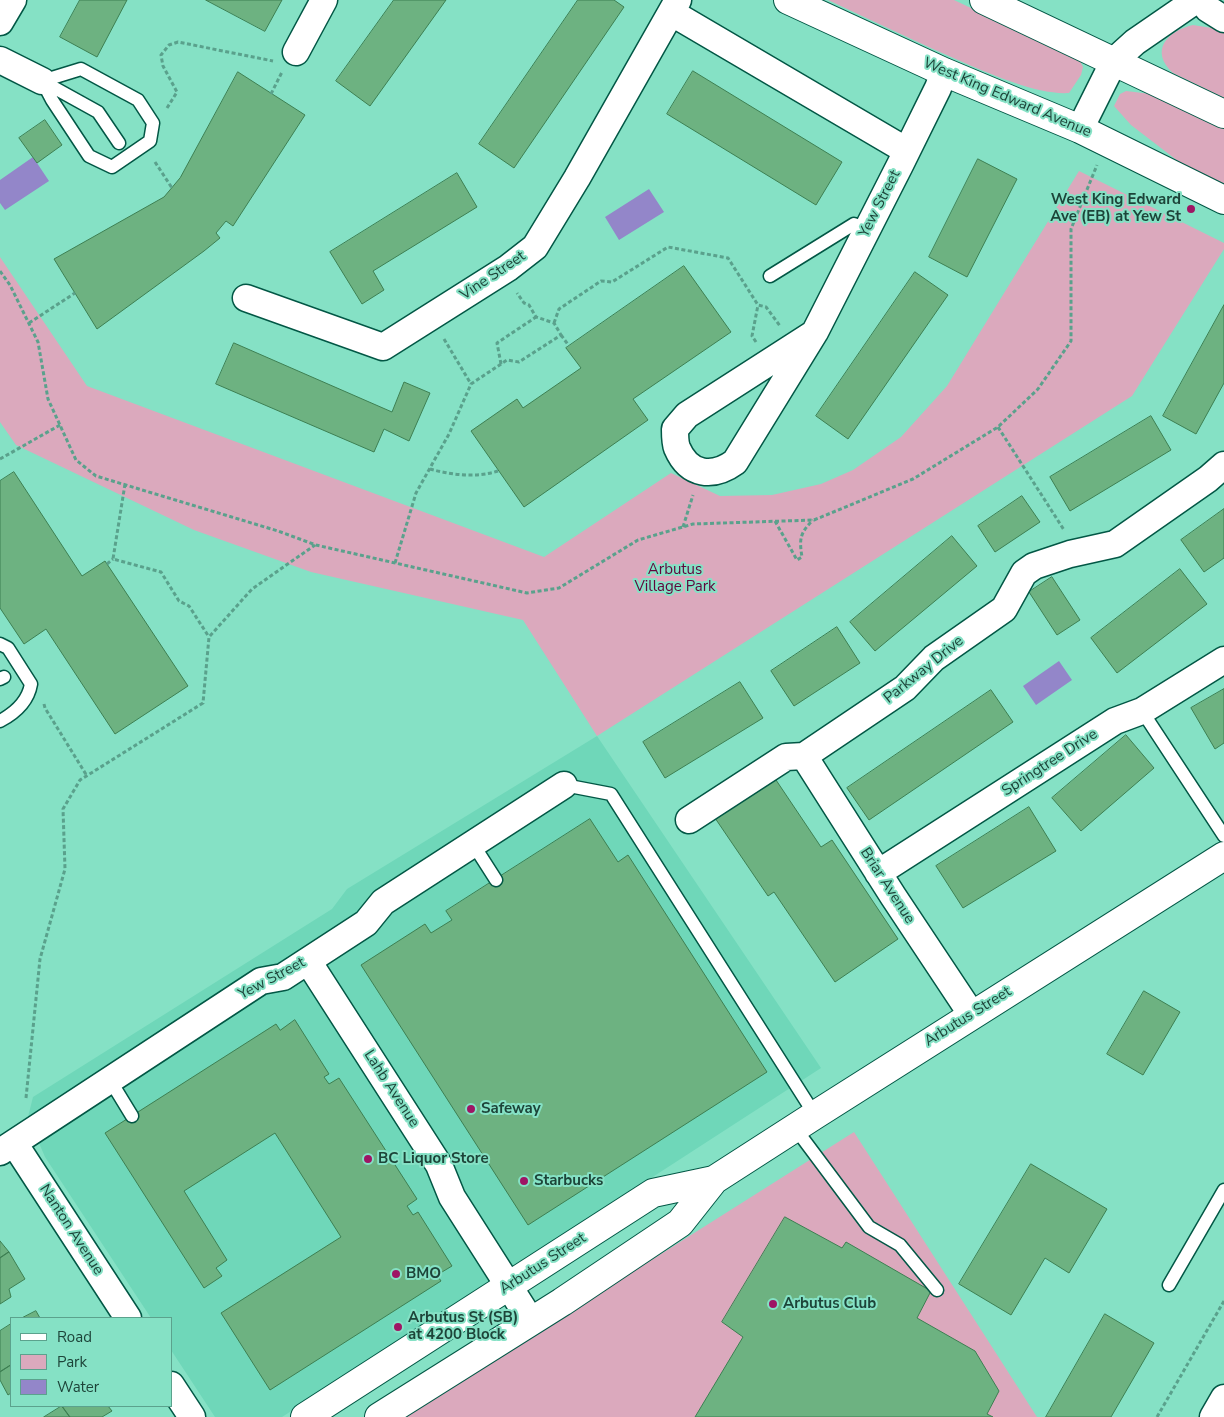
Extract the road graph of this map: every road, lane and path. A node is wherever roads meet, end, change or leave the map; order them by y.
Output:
1 (13, 0) edge
2 (324, 0) edge
3 (788, 0) edge
4 (984, 0) edge
5 (1196, 0) edge
6 (1201, 0) edge
7 (675, 6) edge
8 (1224, 19) edge
9 (0, 22) edge
10 (296, 52) joint
11 (0, 60) edge
12 (1114, 62) junction
13 (944, 72) junction
14 (42, 81) junction
15 (276, 83) dead end
16 (271, 94) dead end
17 (1224, 114) edge
18 (153, 123) junction
19 (1080, 129) junction
20 (119, 143) dead end
21 (907, 152) junction
22 (1098, 160) dead end
23 (155, 162) dead end
24 (172, 188) dead end
25 (1224, 200) edge
26 (867, 229) junction
27 (0, 271) edge
28 (502, 272) junction
29 (770, 276) dead end
30 (75, 292) dead end
31 (246, 298) dead end
32 (758, 305) junction
33 (431, 317) junction
34 (536, 317) junction
35 (29, 323) junction
36 (554, 323) junction
37 (561, 335) junction
38 (803, 340) junction
39 (569, 346) dead end
40 (769, 363) junction
41 (501, 364) junction
42 (471, 384) junction
43 (60, 425) junction
44 (998, 427) junction
45 (0, 459) edge
46 (1224, 465) edge
47 (430, 469) junction
48 (498, 470) dead end
49 (700, 471) junction
50 (125, 484) junction
51 (814, 520) junction
52 (775, 521) junction
53 (683, 527) junction
54 (316, 545) junction
55 (1079, 554) junction
56 (113, 559) junction
57 (395, 562) junction
58 (108, 564) dead end
59 (209, 637) junction
60 (0, 644) edge
61 (1224, 660) edge
62 (1142, 711) junction
63 (0, 721) edge
64 (804, 756) junction
65 (564, 785) joint
66 (689, 820) dead end
67 (1224, 836) edge
68 (473, 844) junction
69 (1224, 856) edge
70 (878, 873) junction
71 (496, 880) dead end
72 (308, 961) junction
73 (972, 1015) junction
74 (110, 1080) junction
75 (26, 1098) dead end
76 (132, 1116) dead end
77 (805, 1121) junction
78 (7, 1147) edge
79 (714, 1180) junction
80 (1224, 1190) edge
81 (1168, 1285) dead end
82 (509, 1286) junction
83 (937, 1290) dead end
84 (1224, 1301) edge
85 (127, 1317) edge
86 (532, 1321) junction
87 (172, 1387) edge
88 (1224, 1398) edge
89 (192, 1417) edge
90 (305, 1417) edge
91 (379, 1417) edge
92 (1157, 1417) edge
93 (1213, 1417) edge

1 - 9 street
2 - 10 street
3 - 13 main road, West King Edward Avenue
4 - 12 main road
5 - 12 street
6 - 8 street
7 - 21 street
7 - 28 street, Vine Street
10 - 18 path
11 - 14 street
12 - 17 main road
12 - 19 street
13 - 19 main road, West King Edward Avenue
13 - 21 street, Yew Street
14 - 18 lane
14 - 18 lane
14 - 20 lane
15 - 16 path
19 - 25 main road, West King Edward Avenue
21 - 26 street, Yew Street
22 - 44 path
23 - 24 path
26 - 29 lane
26 - 38 street, Yew Street
27 - 35 path
28 - 33 street, Vine Street
28 - 34 path
30 - 35 path
31 - 33 street, Vine Street
32 - 36 path
32 - 38 path
32 - 40 path
33 - 42 path
34 - 36 path
34 - 41 path
35 - 43 path
36 - 37 path
37 - 39 path
37 - 41 path
38 - 40 street
38 - 49 street, Yew Street
40 - 49 street
41 - 42 path
42 - 47 path
43 - 45 path
43 - 50 path
44 - 51 path
44 - 55 path
46 - 55 street, Parkway Drive
47 - 48 path
47 - 57 path
49 - 53 path
50 - 54 path
50 - 56 path
51 - 52 path
51 - 52 path
52 - 53 path
53 - 57 path
54 - 57 path
54 - 59 path
55 - 64 street, Parkway Drive
56 - 58 path
56 - 59 path
59 - 75 path
60 - 63 lane
61 - 62 street, Springtree Drive
62 - 67 lane
62 - 70 street, Springtree Drive
64 - 66 street, Parkway Drive
64 - 70 street, Briar Avenue
65 - 68 street, Yew Street
65 - 77 lane
68 - 71 lane
68 - 72 street, Yew Street
69 - 73 main road, Arbutus Street
70 - 73 street, Briar Avenue
72 - 74 street, Yew Street
72 - 82 street, Lahb Avenue
73 - 77 main road, Arbutus Street
74 - 76 lane
74 - 78 street, Yew Street
77 - 79 main road, Arbutus Street
77 - 83 lane
78 - 85 street, Nanton Avenue
79 - 82 main road, Arbutus Street
79 - 86 main road, Arbutus Street
80 - 81 lane
82 - 86 street, Lahb Avenue
82 - 90 main road, Arbutus Street
84 - 92 path
86 - 91 main road, Arbutus Street
87 - 89 street
88 - 93 street

